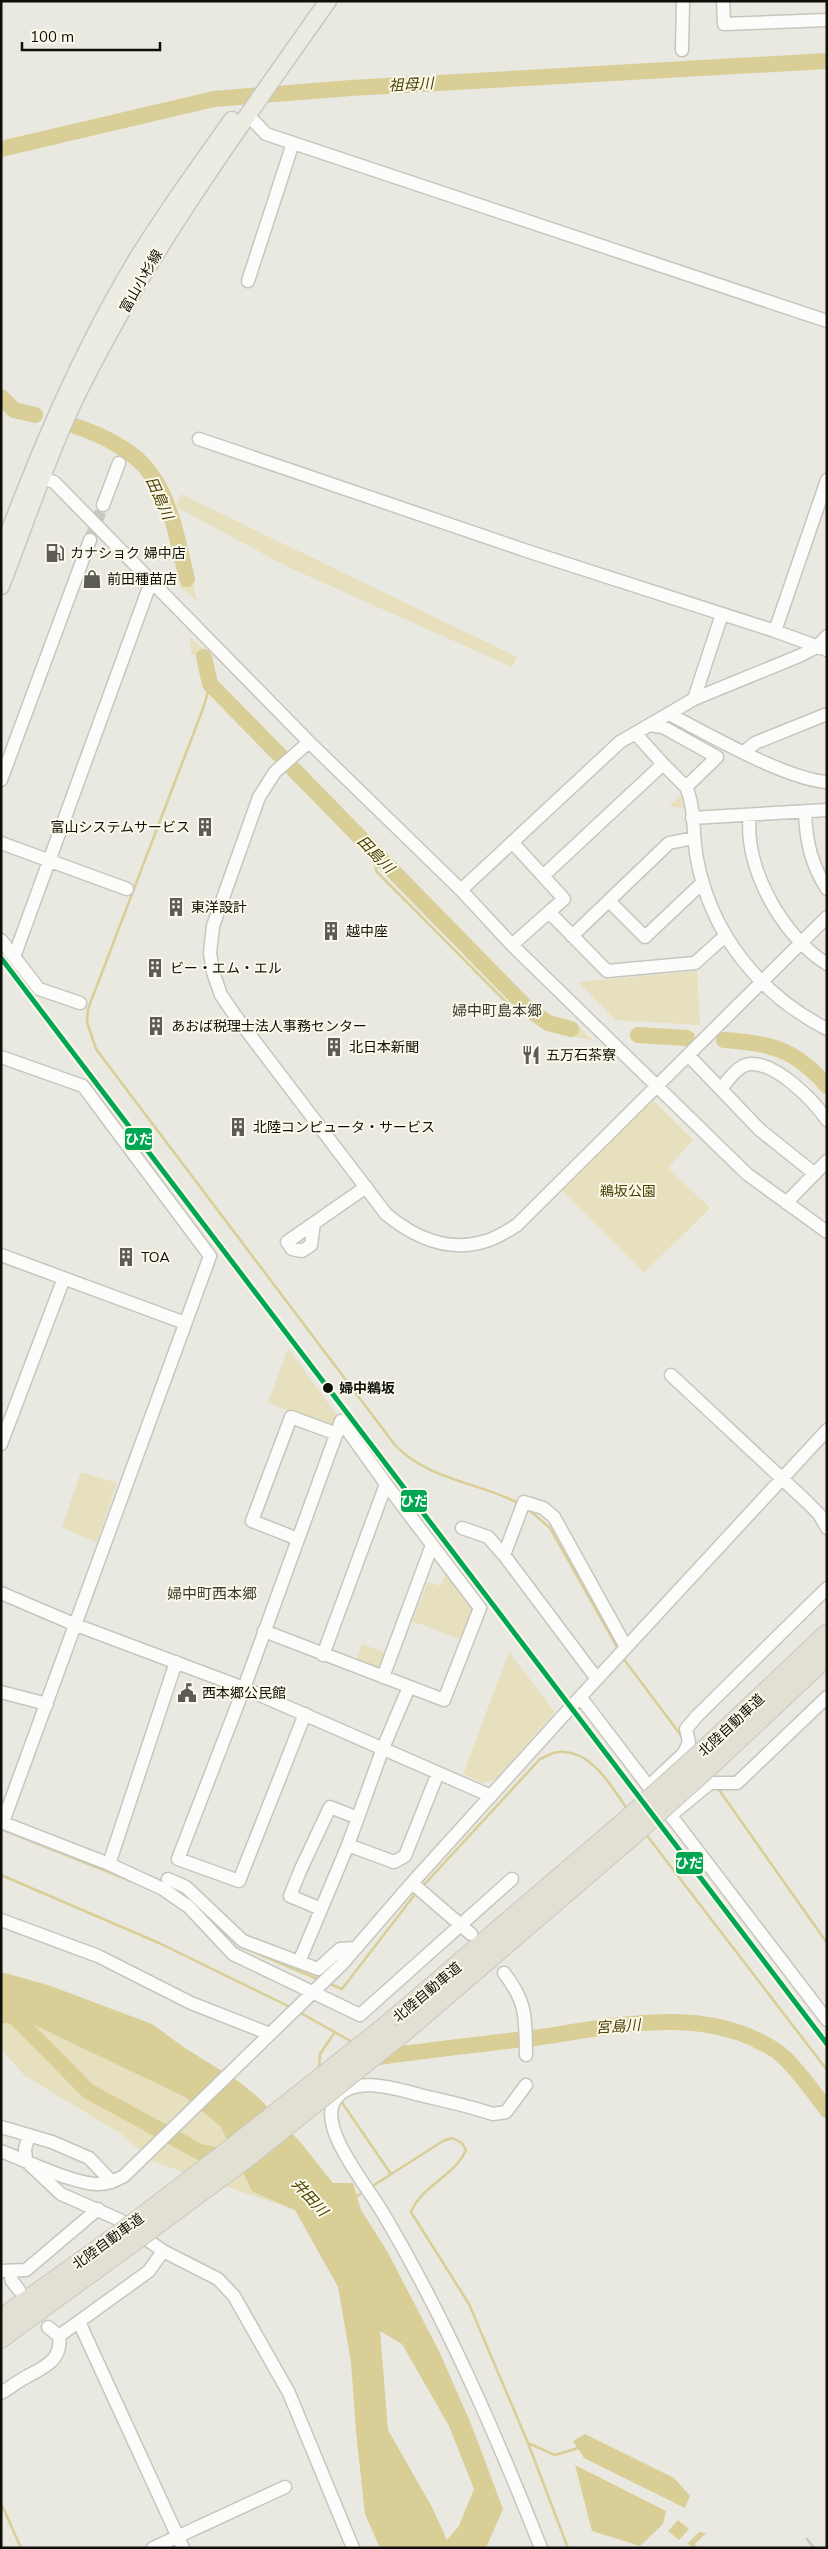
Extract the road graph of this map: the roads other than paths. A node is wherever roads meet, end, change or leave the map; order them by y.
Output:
1 (315, 1) edge
2 (328, 1) edge
3 (683, 1) edge
4 (723, 1) edge
5 (827, 20) edge
6 (682, 50) dead end
7 (261, 87) junction
8 (247, 110) junction
9 (293, 144) junction
10 (248, 282) dead end
11 (827, 321) edge
12 (199, 439) dead end
13 (120, 463) dead end
14 (37, 476) junction
15 (827, 480) edge
16 (103, 506) tunnel mouth
17 (90, 540) tunnel mouth
18 (1, 553) edge
19 (155, 584) junction
20 (1, 586) edge
21 (722, 614) junction
22 (776, 631) junction
23 (827, 636) edge
24 (822, 648) edge
25 (694, 699) junction
26 (669, 714) junction
27 (827, 714) edge
28 (649, 725) junction
29 (635, 733) junction
30 (309, 742) junction
31 (724, 742) junction
32 (744, 752) junction
33 (717, 757) junction
34 (663, 764) junction
35 (1, 780) edge
36 (826, 781) edge
37 (686, 787) junction
38 (827, 810) edge
39 (804, 812) junction
40 (750, 815) junction
41 (692, 818) junction
42 (693, 838) junction
43 (512, 842) junction
44 (1, 843) edge
45 (49, 860) junction
46 (543, 876) junction
47 (702, 884) junction
48 (827, 888) edge
49 (127, 889) dead end
50 (461, 890) junction
51 (609, 901) junction
52 (549, 912) junction
53 (827, 917) edge
54 (572, 936) junction
55 (724, 937) junction
56 (1, 940) edge
57 (801, 943) junction
58 (512, 945) junction
59 (14, 957) junction
60 (827, 964) edge
61 (762, 982) junction
62 (80, 1003) dead end
63 (827, 1029) edge
64 (689, 1056) junction
65 (1, 1057) edge
66 (657, 1086) junction
67 (721, 1088) junction
68 (827, 1120) edge
69 (827, 1160) edge
70 (815, 1174) junction
71 (366, 1187) junction
72 (786, 1204) junction
73 (314, 1223) dead end
74 (827, 1232) edge
75 (1, 1255) edge
76 (64, 1278) junction
77 (186, 1323) junction
78 (671, 1375) dead end
79 (827, 1430) edge
80 (337, 1434) junction
81 (1, 1444) edge
82 (781, 1478) junction
83 (386, 1484) junction
84 (462, 1528) dead end
85 (827, 1528) edge
86 (298, 1539) junction
87 (432, 1545) junction
88 (504, 1555) junction
89 (827, 1588) edge
90 (1, 1593) edge
91 (76, 1625) junction
92 (264, 1631) junction
93 (827, 1634) edge
94 (626, 1647) junction
95 (323, 1655) junction
96 (827, 1656) edge
97 (176, 1662) junction
98 (383, 1677) junction
99 (597, 1679) junction
100 (409, 1687) junction
101 (244, 1688) junction
102 (1, 1692) edge
103 (827, 1697) edge
104 (581, 1698) junction
105 (47, 1704) junction
106 (306, 1714) junction
107 (383, 1748) junction
108 (708, 1757) junction
109 (438, 1773) junction
110 (649, 1786) junction
111 (491, 1796) junction
112 (671, 1815) junction
113 (358, 1818) junction
114 (2, 1822) edge
115 (627, 1830) junction
116 (348, 1846) junction
117 (178, 1859) junction
118 (109, 1864) junction
119 (512, 1879) dead end
120 (412, 1883) junction
121 (165, 1884) junction
122 (321, 1909) junction
123 (1, 1920) edge
124 (459, 1925) junction
125 (471, 1934) dead end
126 (356, 1948) junction
127 (300, 1962) junction
128 (504, 1973) dead end
129 (313, 1992) junction
130 (827, 2020) edge
131 (266, 2038) junction
132 (526, 2055) dead end
133 (526, 2086) dead end
134 (1, 2127) edge
135 (29, 2135) junction
136 (1, 2151) edge
137 (26, 2161) junction
138 (112, 2182) junction
139 (98, 2209) junction
140 (127, 2237) junction
141 (162, 2251) junction
142 (6, 2272) edge
143 (19, 2290) dead end
144 (1, 2319) edge
145 (79, 2322) junction
146 (48, 2327) dead end
147 (60, 2336) junction
148 (1, 2338) edge
149 (1, 2393) edge
150 (285, 2487) dead end
151 (180, 2542) edge
152 (153, 2548) edge
153 (353, 2548) edge
154 (541, 2548) edge

1 - 7 main road, 富山小杉線
2 - 7 main road, 富山小杉線
3 - 6 street
4 - 5 street
7 - 8 main road, 富山小杉線
8 - 9 street
8 - 14 main road, 富山小杉線
9 - 10 street
9 - 11 street
12 - 21 street
13 - 16 street
14 - 18 main road, 富山小杉線
14 - 19 street
14 - 20 main road, 富山小杉線
15 - 22 street
17 - 35 street
19 - 30 street
19 - 45 street
21 - 22 street
21 - 25 street
22 - 24 street
23 - 24 street
24 - 25 street
25 - 26 street
26 - 28 street
26 - 31 street
27 - 32 street
28 - 29 street
28 - 33 street
29 - 34 street
29 - 43 street
30 - 50 street
30 - 71 street
31 - 32 street
31 - 33 street
32 - 36 street
33 - 37 street
34 - 37 street
34 - 46 street
37 - 41 street
38 - 39 street
39 - 40 street
39 - 48 street
40 - 41 street
40 - 57 street
41 - 42 street
42 - 47 street
42 - 51 street
43 - 46 street
43 - 50 street
44 - 45 street
45 - 49 street
45 - 59 street
46 - 52 street
47 - 51 street
47 - 55 street
50 - 58 street
51 - 54 street
52 - 54 street
52 - 58 street
53 - 57 street
54 - 55 street
55 - 61 street
56 - 59 street
57 - 60 street
57 - 61 street
58 - 66 street
59 - 62 street
61 - 63 street
61 - 64 street
64 - 66 street
64 - 67 street
65 - 77 street
66 - 71 street
66 - 72 street
67 - 68 street
67 - 70 street
69 - 70 street
70 - 72 street
71 - 73 street
72 - 74 street
75 - 76 street
76 - 77 street
76 - 81 street
77 - 91 street
78 - 82 street
79 - 82 street
80 - 83 street
80 - 86 street
80 - 86 street
82 - 85 street
82 - 94 street
83 - 87 street
83 - 95 street
84 - 88 street
86 - 92 street
87 - 98 street
87 - 100 street
88 - 94 street
88 - 99 street
89 - 110 street
90 - 91 street
91 - 97 street
91 - 105 street
92 - 95 street
92 - 101 street
93 - 108 highway, 北陸自動車道
94 - 99 street
95 - 98 street
96 - 108 highway, 北陸自動車道
97 - 101 street
97 - 118 street
98 - 100 street
99 - 104 street
100 - 107 street
101 - 106 street
101 - 117 street
102 - 105 street
103 - 112 street
104 - 110 street
104 - 111 street
105 - 114 street
106 - 107 street
106 - 117 street
107 - 109 street
107 - 113 street
108 - 115 highway, 北陸自動車道, bridge
109 - 111 street
109 - 116 street
110 - 112 street
111 - 120 street
112 - 130 street
113 - 116 street
113 - 122 street
114 - 118 street
115 - 140 highway, 北陸自動車道, bridge
115 - 140 highway, 北陸自動車道, bridge
116 - 122 street
117 - 121 street
118 - 121 street
119 - 124 street
120 - 124 street
120 - 126 street
121 - 127 street
121 - 129 street
122 - 127 street
123 - 131 street
124 - 125 street
124 - 129 street
126 - 127 street
126 - 129 street
128 - 132 street
129 - 131 street
131 - 138 street
133 - 154 street
134 - 135 street
135 - 137 street
135 - 138 street
136 - 137 street
137 - 138 street
137 - 139 street
139 - 141 street
139 - 142 street
140 - 144 highway, 北陸自動車道
140 - 148 highway, 北陸自動車道
141 - 145 street
141 - 153 street
142 - 143 street
145 - 147 street
145 - 151 street
146 - 147 street
147 - 149 street
150 - 151 street
151 - 152 street

